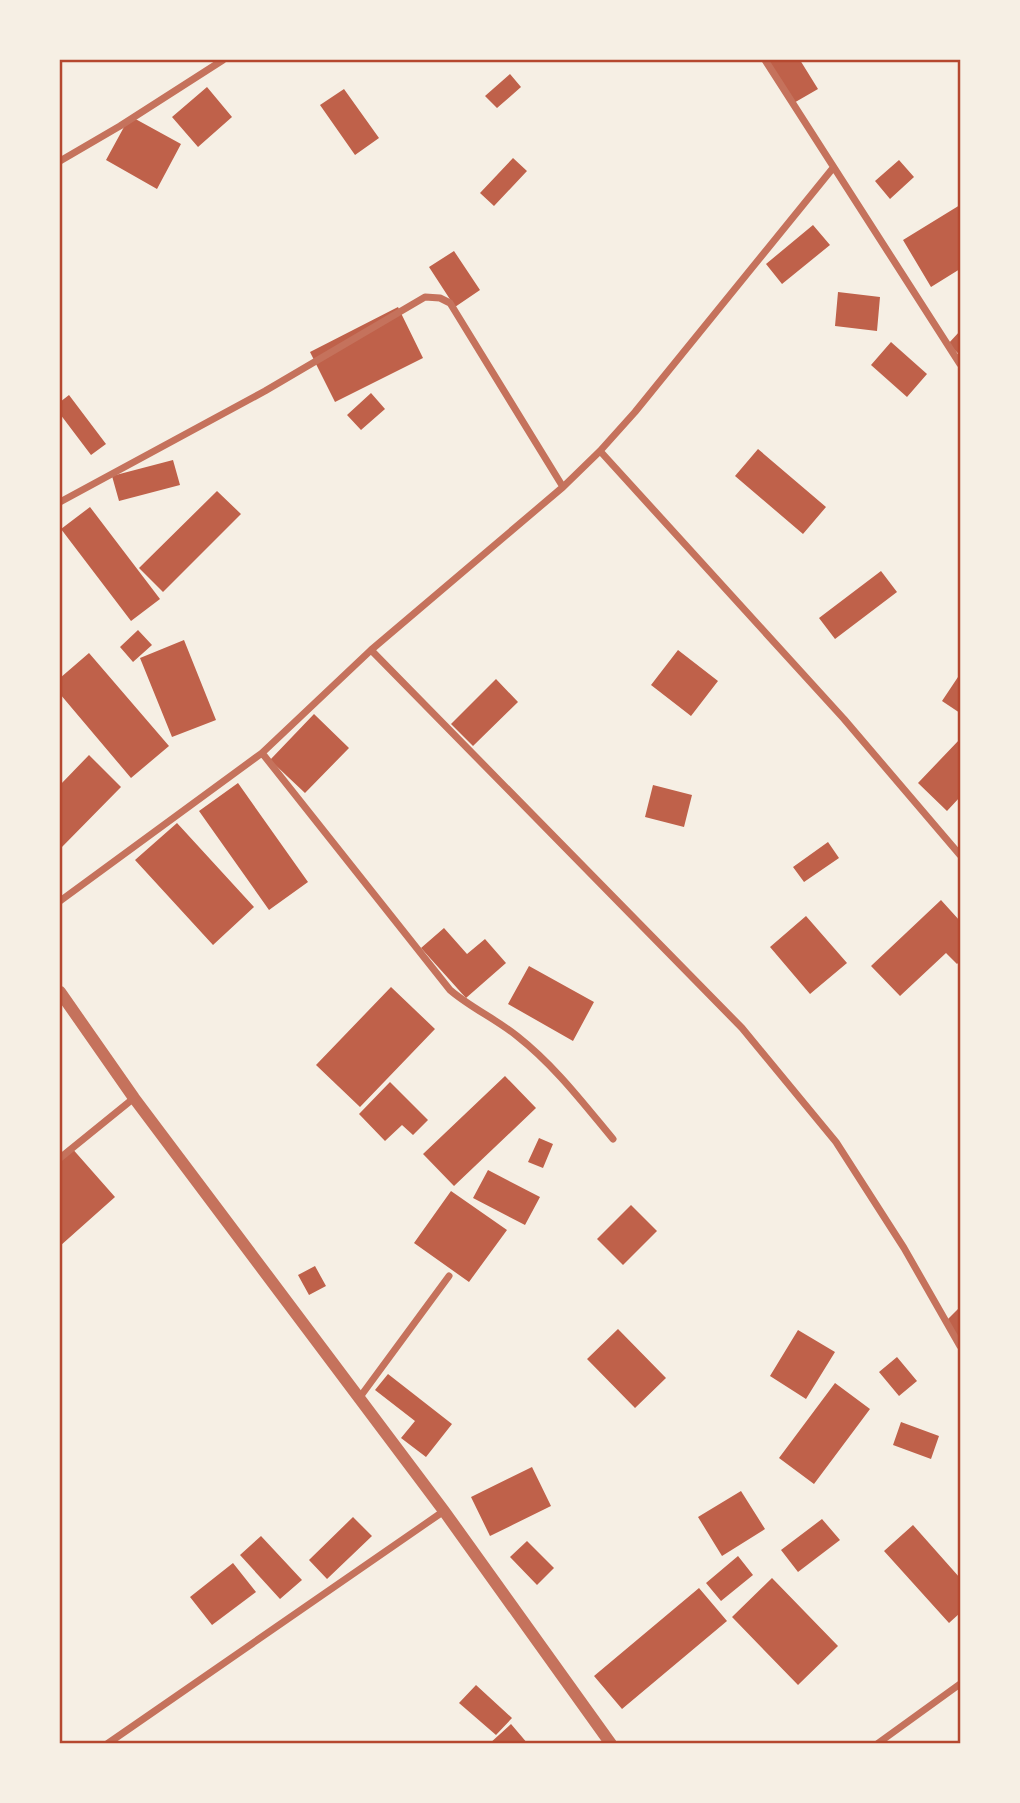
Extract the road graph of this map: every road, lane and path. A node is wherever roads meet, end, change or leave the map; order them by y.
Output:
1 (223, 60) edge
2 (765, 60) edge
3 (60, 161) edge
4 (833, 168) junction
5 (961, 364) edge
6 (600, 451) junction
7 (563, 487) junction
8 (60, 502) edge
9 (371, 650) junction
10 (262, 753) junction
11 (961, 855) edge
12 (60, 901) edge
13 (60, 992) edge
14 (134, 1098) junction
15 (613, 1139) dead end
16 (60, 1158) edge
17 (449, 1276) dead end
18 (961, 1346) edge
19 (360, 1397) junction
20 (444, 1511) junction
21 (961, 1684) edge
22 (953, 1692) junction
23 (961, 1698) edge
24 (107, 1744) edge
25 (611, 1744) edge
26 (877, 1744) edge

1 - 3 street
2 - 4 street
4 - 5 street
4 - 6 street
6 - 7 street
6 - 11 street
7 - 8 street
7 - 9 street
9 - 10 street
9 - 18 street
10 - 12 street
10 - 15 street
13 - 14 street
14 - 16 street
14 - 19 street
17 - 19 street
19 - 20 street
20 - 24 street
20 - 25 street
21 - 22 street
22 - 23 street
22 - 26 street

